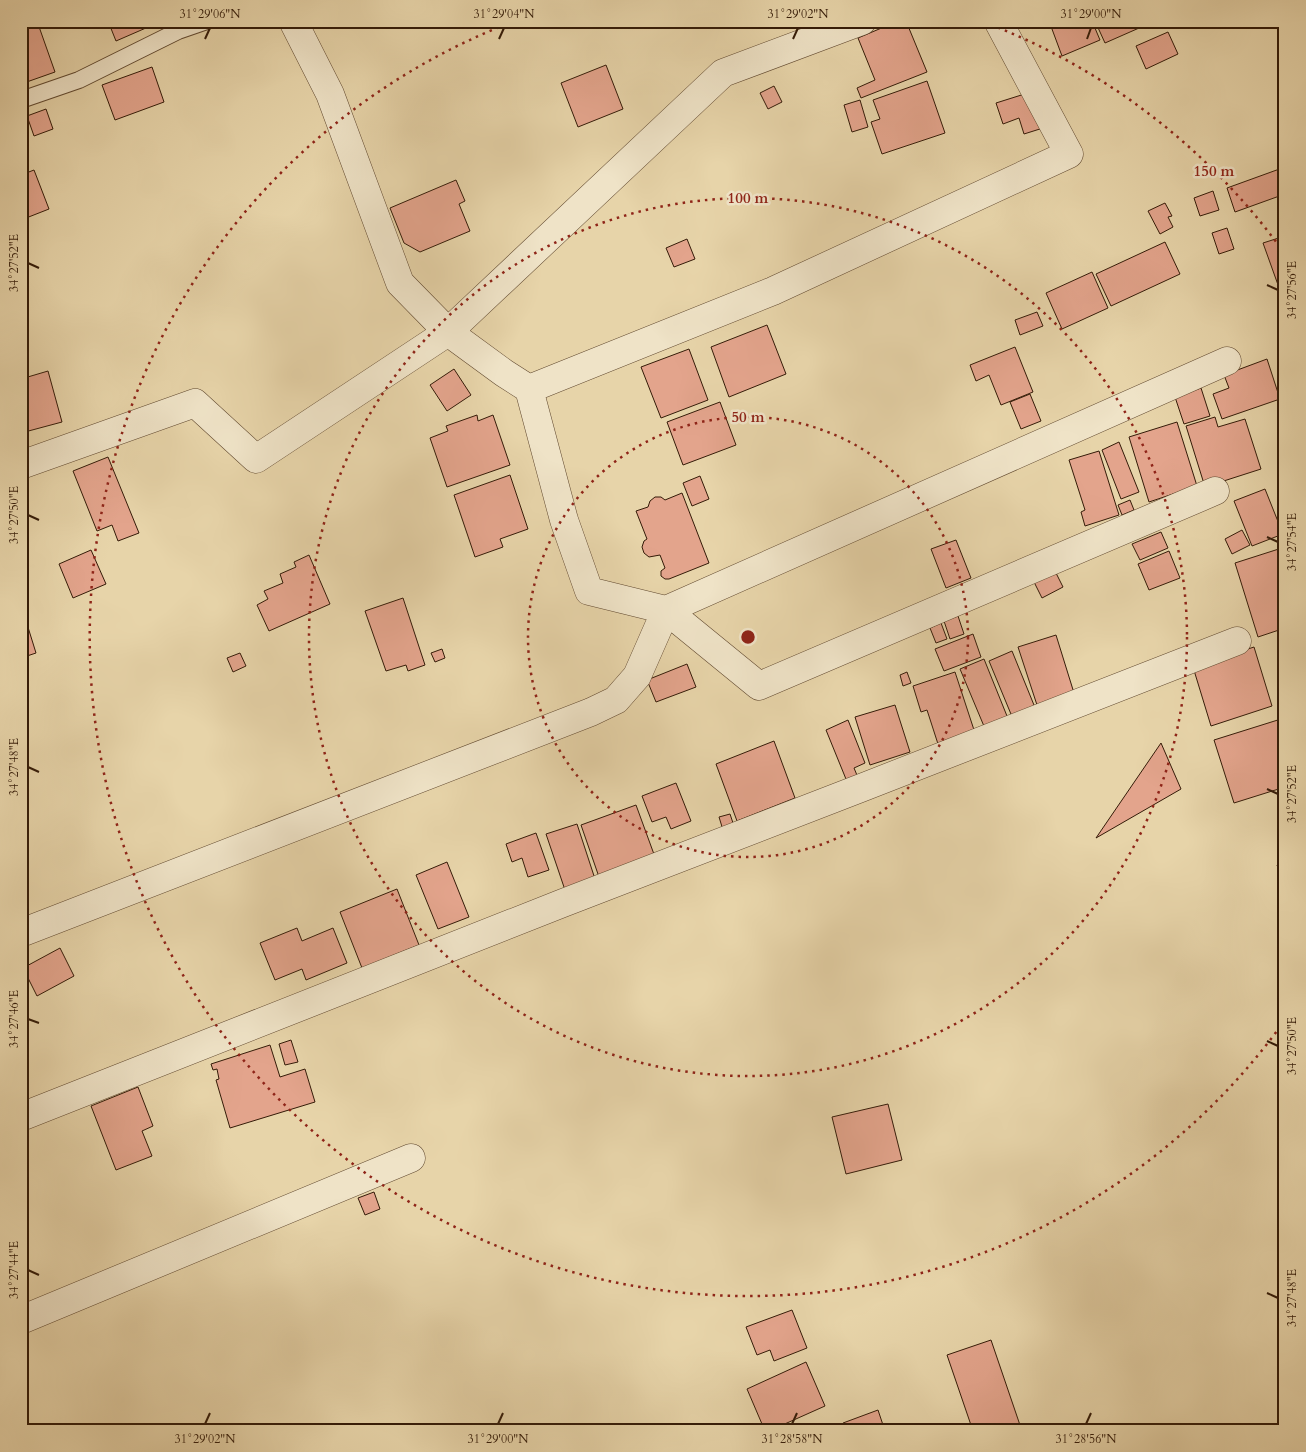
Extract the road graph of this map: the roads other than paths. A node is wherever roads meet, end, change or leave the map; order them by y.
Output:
1 (207, 21) edge
2 (293, 21) edge
3 (862, 21) edge
4 (998, 21) edge
5 (21, 100) edge
6 (448, 332) junction
7 (1227, 361) dead end
8 (529, 389) junction
9 (21, 465) edge
10 (1215, 491) dead end
11 (666, 610) junction
12 (1237, 641) dead end
13 (21, 933) edge
14 (21, 1117) edge
15 (411, 1158) dead end
16 (21, 1320) edge

1 - 5 lane
2 - 6 street
3 - 6 street
4 - 8 street
6 - 8 street
6 - 9 street
7 - 11 street
8 - 11 street
10 - 11 street
11 - 13 street
12 - 14 street
15 - 16 street

